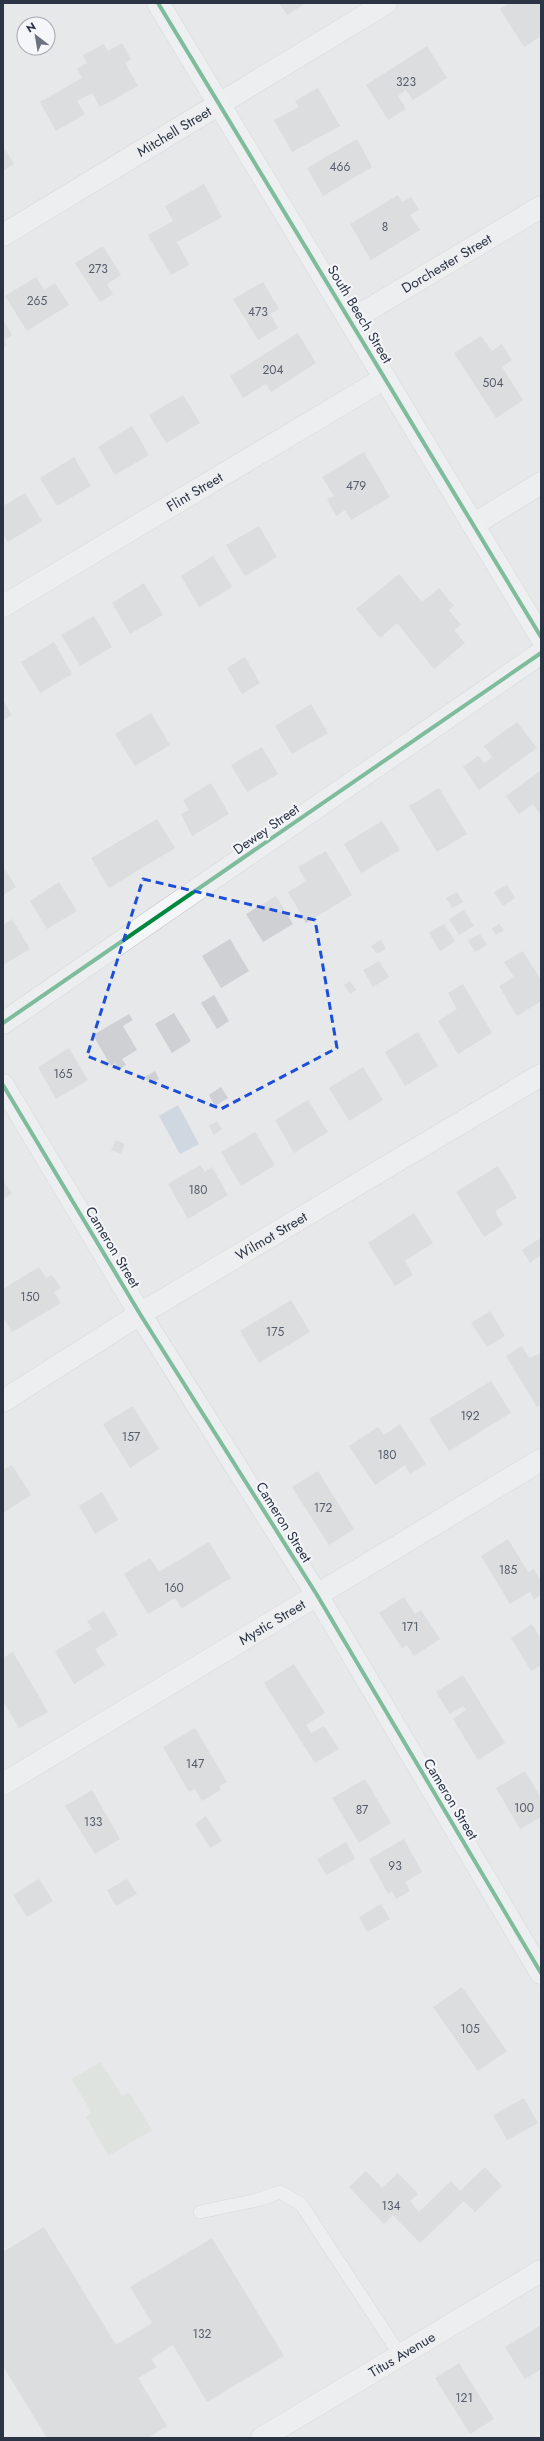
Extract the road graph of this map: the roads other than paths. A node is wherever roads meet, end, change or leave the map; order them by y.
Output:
1 (158, 3) edge
2 (386, 3) edge
3 (218, 104) junction
4 (541, 206) edge
5 (3, 235) edge
6 (351, 320) junction
7 (385, 378) junction
8 (541, 483) edge
9 (473, 525) junction
10 (3, 606) edge
11 (541, 637) edge
12 (541, 653) edge
13 (3, 1023) edge
14 (541, 1075) edge
15 (3, 1085) edge
16 (140, 1314) junction
17 (3, 1401) edge
18 (541, 1460) edge
19 (317, 1595) junction
20 (3, 1784) edge
21 (541, 1973) edge
22 (200, 2212) dead end
23 (541, 2270) edge
24 (400, 2355) junction
25 (263, 2438) edge

1 - 3 street, South Beech Street
2 - 3 street, Mitchell Street
3 - 5 street, Mitchell Street
3 - 6 street, South Beech Street
4 - 6 street, Dorchester Street
6 - 7 street, South Beech Street
7 - 9 street, South Beech Street
7 - 10 street, Flint Street
8 - 9 street
9 - 11 street, South Beech Street
12 - 13 street, Dewey Street
14 - 16 street, Wilmot Street
15 - 16 street, Cameron Street
16 - 17 street, Wilmot Street
16 - 19 street, Cameron Street
18 - 19 street, Mystic Street
19 - 20 street, Mystic Street
19 - 21 street, Cameron Street
22 - 24 lane
23 - 24 street, Titus Avenue
24 - 25 street, Titus Avenue

